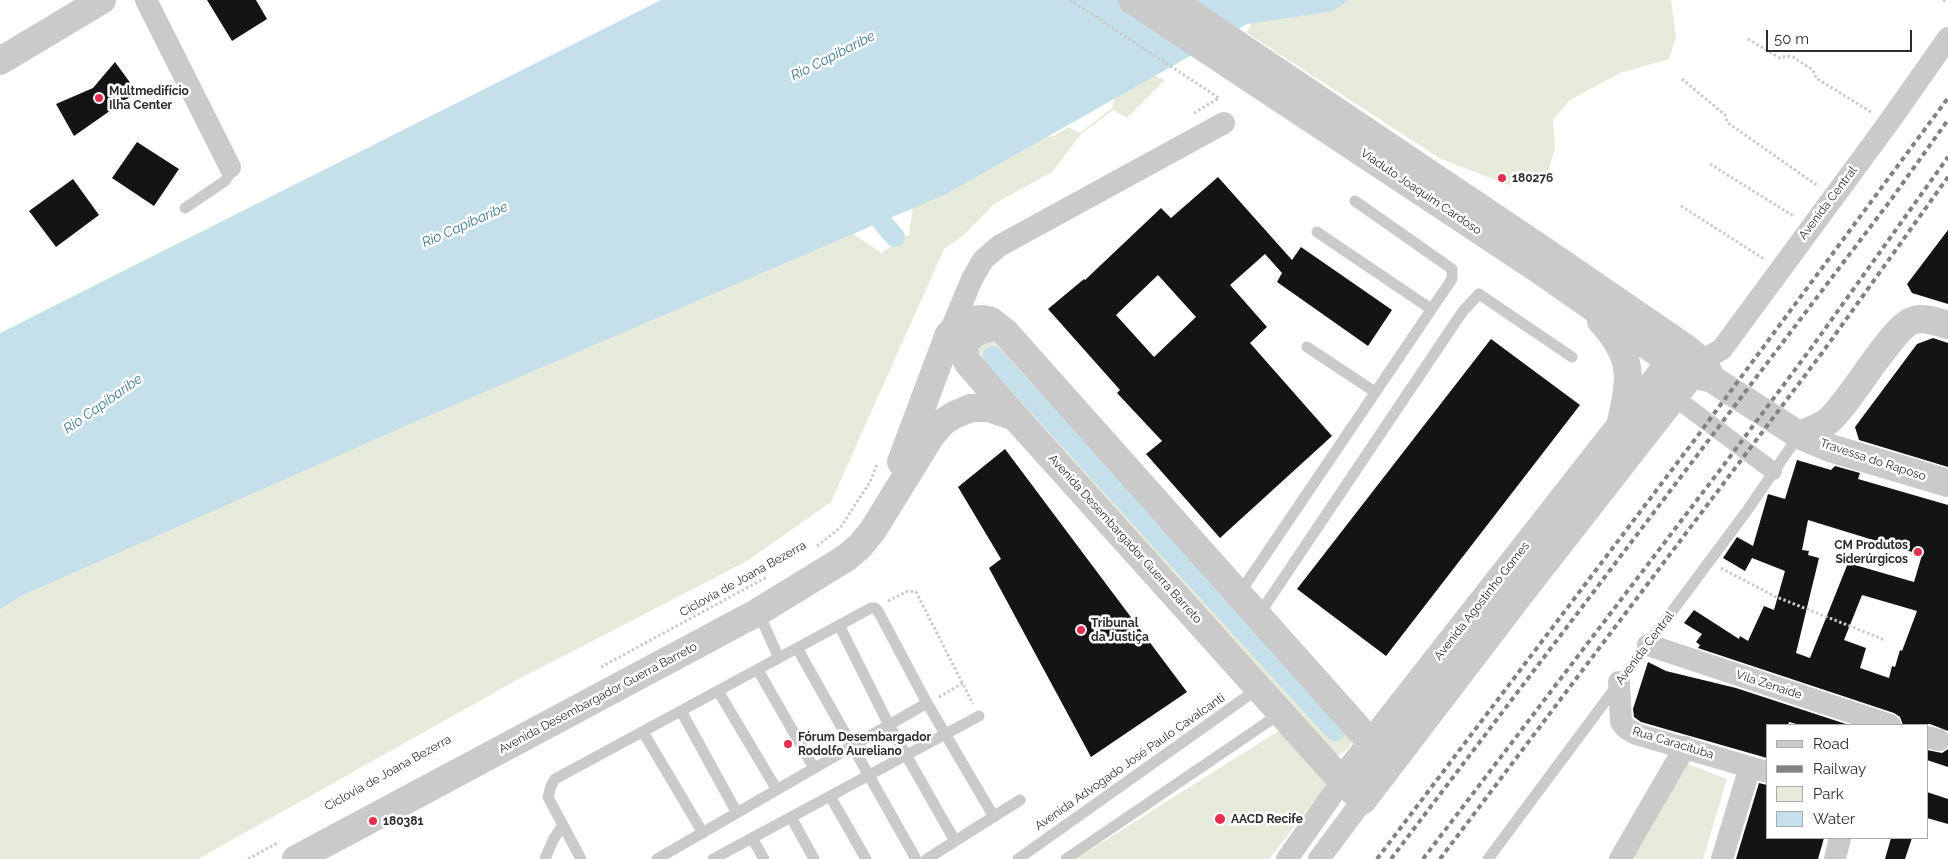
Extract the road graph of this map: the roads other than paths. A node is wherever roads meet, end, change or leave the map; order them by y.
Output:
1 (102, 0) edge
2 (146, 0) edge
3 (1132, 0) edge
4 (1171, 0) edge
5 (1948, 38) edge
6 (0, 61) edge
7 (1224, 123) dead end
8 (230, 167) joint
9 (1355, 202) dead end
10 (185, 208) dead end
11 (1317, 232) dead end
12 (1543, 262) junction
13 (1570, 293) junction
14 (1431, 309) junction
15 (1948, 325) edge
16 (1003, 329) junction
17 (949, 334) junction
18 (1307, 347) dead end
19 (1572, 357) dead end
20 (1692, 364) junction
21 (1375, 392) junction
22 (1674, 397) junction
23 (1015, 417) junction
24 (1621, 424) junction
25 (1799, 435) junction
26 (1773, 471) junction
27 (1948, 483) edge
28 (882, 515) junction
29 (1239, 594) junction
30 (758, 612) junction
31 (1258, 616) junction
32 (839, 625) junction
33 (1648, 645) junction
34 (797, 648) junction
35 (779, 658) junction
36 (758, 670) junction
37 (1619, 682) junction
38 (1259, 688) junction
39 (718, 691) junction
40 (927, 703) junction
41 (680, 711) junction
42 (1281, 713) junction
43 (979, 716) road end
44 (1882, 724) edge
45 (889, 725) junction
46 (643, 732) junction
47 (946, 734) junction
48 (1370, 743) junction
49 (852, 746) junction
50 (1685, 747) junction
51 (906, 755) junction
52 (1390, 764) junction
53 (814, 768) junction
54 (1758, 770) edge
55 (869, 775) junction
56 (1342, 781) junction
57 (777, 790) junction
58 (830, 796) junction
59 (1020, 800) dead end
60 (1363, 800) junction
61 (737, 813) junction
62 (791, 817) junction
63 (994, 817) junction
64 (563, 825) junction
65 (703, 833) junction
66 (752, 838) junction
67 (1840, 839) edge
68 (955, 842) junction
69 (290, 850) edge
70 (545, 859) edge
71 (580, 859) edge
72 (658, 859) edge
73 (713, 859) edge
74 (764, 859) edge
75 (814, 859) edge
76 (866, 859) edge
77 (916, 859) edge
78 (927, 859) edge
79 (1018, 859) edge
80 (1066, 859) edge
81 (1287, 859) edge
82 (1319, 859) edge
83 (1488, 859) edge
84 (1620, 859) edge
85 (1722, 859) edge
86 (1835, 859) edge

1 - 6 street
2 - 8 street
3 - 12 street, Viaduto Joaquim Cardoso
4 - 12 street, Viaduto Joaquim Cardoso
5 - 20 street, Avenida Central
7 - 17 street, Avenida Desembargador Guerra Barreto
8 - 10 lane
9 - 14 lane
11 - 14 lane
12 - 13 street, Viaduto Joaquim Cardoso
12 - 20 street, Viaduto Joaquim Cardoso
13 - 20 street, Viaduto Joaquim Cardoso
13 - 24 street
14 - 21 lane
15 - 25 street
16 - 17 street
16 - 23 street
16 - 29 street
17 - 28 street, Avenida Desembargador Guerra Barreto
18 - 21 lane
19 - 31 lane
20 - 22 street, Avenida Agostinho Gomes
20 - 24 street, Avenida Agostinho Gomes
20 - 25 street, Viaduto Joaquim Cardoso
21 - 29 lane
22 - 26 street
22 - 52 street, Avenida Agostinho Gomes
23 - 28 street, Avenida Desembargador Guerra Barreto
23 - 38 street, Avenida Desembargador Guerra Barreto
24 - 48 street, Avenida Agostinho Gomes
25 - 26 lane, Avenida Central
25 - 27 street, Travessa do Raposo
26 - 33 lane, Avenida Central
28 - 30 street, Avenida Desembargador Guerra Barreto
29 - 31 street
30 - 35 lane
30 - 69 street, Avenida Desembargador Guerra Barreto
31 - 48 street
32 - 34 lane
32 - 40 lane
32 - 45 lane
33 - 37 lane, Avenida Central
33 - 44 street, Vila Zenaide
34 - 35 lane
34 - 49 lane
35 - 36 lane
36 - 39 lane
36 - 53 lane
37 - 50 street, Rua Caracituba
37 - 83 lane, Avenida Central
38 - 42 street, Avenida Desembargador Guerra Barreto
38 - 79 lane, Avenida Advogado José Paulo Cavalcanti
39 - 41 lane
39 - 57 lane
40 - 45 lane
40 - 47 lane
41 - 46 lane
41 - 61 lane
42 - 56 street, Avenida Desembargador Guerra Barreto
42 - 80 lane
43 - 47 lane
45 - 49 lane
45 - 51 lane
46 - 64 lane
46 - 65 lane
47 - 51 lane
47 - 63 lane
48 - 52 street
48 - 56 street, Avenida Agostinho Gomes
49 - 53 lane
49 - 55 lane
50 - 54 street, Rua Caracituba
50 - 84 street
51 - 55 lane
51 - 68 lane
52 - 60 street, Avenida Agostinho Gomes
53 - 57 lane
54 - 85 street
55 - 58 lane
55 - 77 lane
56 - 60 street, Avenida Desembargador Guerra Barreto
56 - 81 street, Avenida Agostinho Gomes
57 - 61 lane
58 - 62 lane
58 - 76 lane
59 - 63 lane
60 - 82 street, Avenida Agostinho Gomes
61 - 65 lane
62 - 66 lane
62 - 75 lane
63 - 68 lane
64 - 70 lane
64 - 71 lane
65 - 72 lane
66 - 73 lane
66 - 74 lane
67 - 86 street
68 - 78 lane

